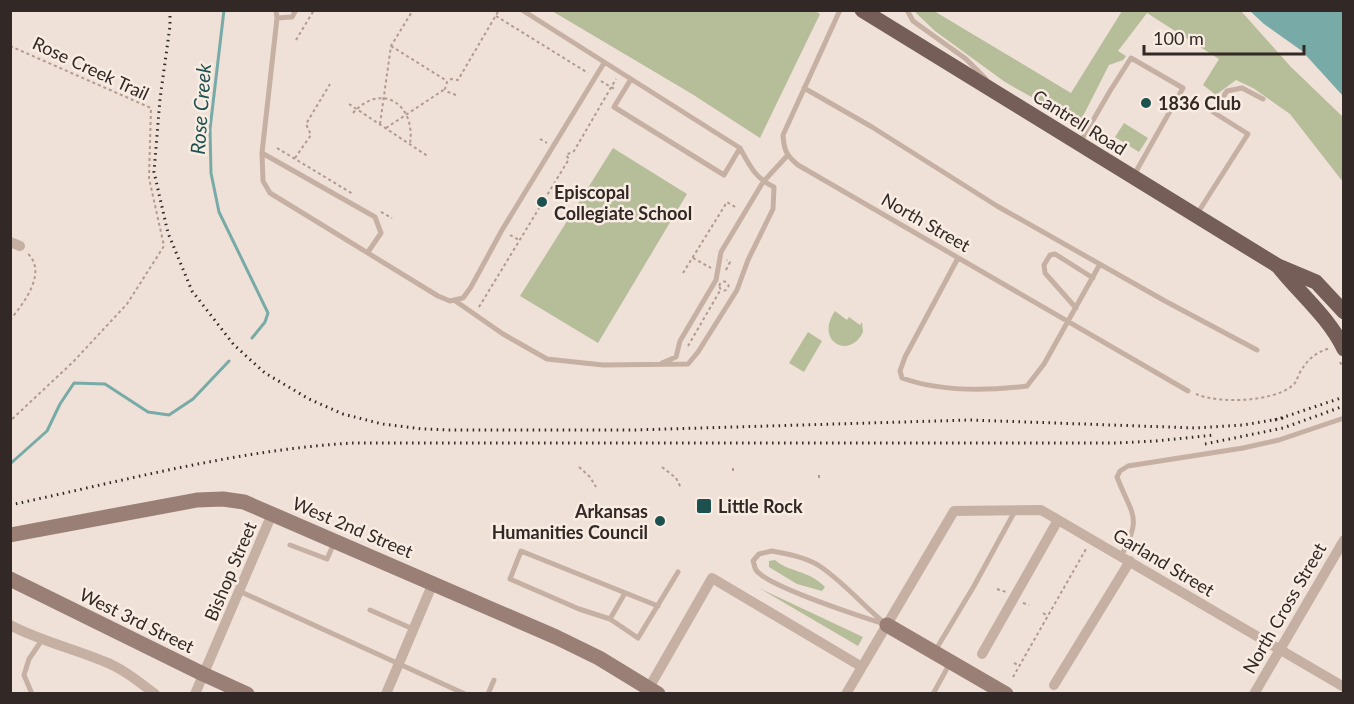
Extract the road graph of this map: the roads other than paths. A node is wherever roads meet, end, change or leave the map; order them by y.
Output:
1 (276, 10) edge
2 (296, 10) edge
3 (522, 10) edge
4 (840, 10) edge
5 (862, 10) edge
6 (907, 10) edge
7 (277, 18) junction
8 (604, 63) junction
9 (631, 79) junction
10 (804, 88) junction
11 (1001, 96) junction
12 (1263, 99) dead end
13 (1080, 144) junction
14 (740, 148) junction
15 (262, 153) junction
16 (787, 156) junction
17 (1133, 177) junction
18 (763, 182) junction
19 (1196, 216) junction
20 (368, 252) junction
21 (958, 258) junction
22 (1100, 264) junction
23 (1278, 266) junction
24 (1093, 278) junction
25 (454, 300) junction
26 (1076, 308) junction
27 (1344, 312) edge
28 (1069, 321) junction
29 (1257, 350) dead end
30 (1337, 351) edge
31 (661, 364) junction
32 (1188, 391) road end
33 (1344, 418) edge
34 (1015, 511) junction
35 (272, 514) junction
36 (1058, 520) junction
37 (10, 535) edge
38 (335, 540) junction
39 (1344, 540) edge
40 (290, 545) dead end
41 (1125, 558) junction
42 (678, 573) dead end
43 (11, 579) edge
44 (433, 583) junction
45 (239, 591) junction
46 (625, 593) junction
47 (658, 606) junction
48 (370, 610) dead end
49 (610, 620) junction
50 (10, 625) edge
51 (887, 625) junction
52 (413, 629) junction
53 (42, 640) junction
54 (1279, 650) junction
55 (934, 652) junction
56 (982, 654) dead end
57 (951, 662) junction
58 (399, 664) junction
59 (862, 667) junction
60 (203, 674) junction
61 (494, 680) dead end
62 (1054, 685) dead end
63 (1344, 687) edge
64 (651, 692) edge
65 (32, 693) edge
66 (155, 693) edge
67 (195, 693) edge
68 (247, 693) edge
69 (386, 693) edge
70 (465, 693) edge
71 (488, 693) edge
72 (846, 693) edge
73 (933, 693) edge
74 (1006, 693) edge
75 (1254, 693) edge

1 - 7 lane
2 - 7 lane
3 - 8 lane
4 - 10 lane
5 - 11 main road, Cantrell Road
6 - 11 lane
7 - 15 lane
8 - 9 lane
8 - 25 lane
9 - 14 lane
9 - 14 lane
10 - 16 lane
10 - 22 lane
11 - 13 main road, Cantrell Road
12 - 19 lane
13 - 17 main road, Cantrell Road
13 - 17 lane
14 - 18 lane
15 - 20 lane
15 - 20 lane
16 - 18 lane
16 - 21 lane, North Street
17 - 19 main road, Cantrell Road
18 - 31 lane
18 - 31 lane
19 - 23 main road, Cantrell Road
20 - 25 lane
21 - 28 lane, North Street
21 - 28 lane
22 - 24 lane
22 - 29 lane
23 - 27 main road
23 - 30 main road
24 - 26 lane
24 - 26 lane
25 - 31 lane
26 - 28 lane
28 - 32 lane, North Street
33 - 41 lane
34 - 36 street, Garland Street
34 - 51 street, Garland Street
34 - 55 lane
35 - 37 street, West 2nd Street
35 - 38 street, West 2nd Street
35 - 45 street, Bishop Street
36 - 41 street, Garland Street
36 - 56 street
38 - 40 lane
38 - 44 street, West 2nd Street
39 - 54 street, North Cross Street
41 - 54 street, Garland Street
41 - 62 street
42 - 47 lane
43 - 60 street, West 3rd Street
44 - 52 street
44 - 64 street, West 2nd Street
45 - 58 lane
45 - 60 street, Bishop Street
46 - 47 lane
46 - 49 lane
46 - 49 lane
47 - 49 lane
48 - 52 lane
50 - 53 street
51 - 51 lane
51 - 55 street
51 - 59 street
52 - 58 street
53 - 65 lane
53 - 66 street
54 - 63 street, Garland Street
54 - 75 street, North Cross Street
55 - 57 street
57 - 73 lane
57 - 74 street
58 - 69 street
58 - 70 lane
59 - 64 street
59 - 72 street
60 - 67 street, Bishop Street
60 - 68 street, West 3rd Street
61 - 71 lane

